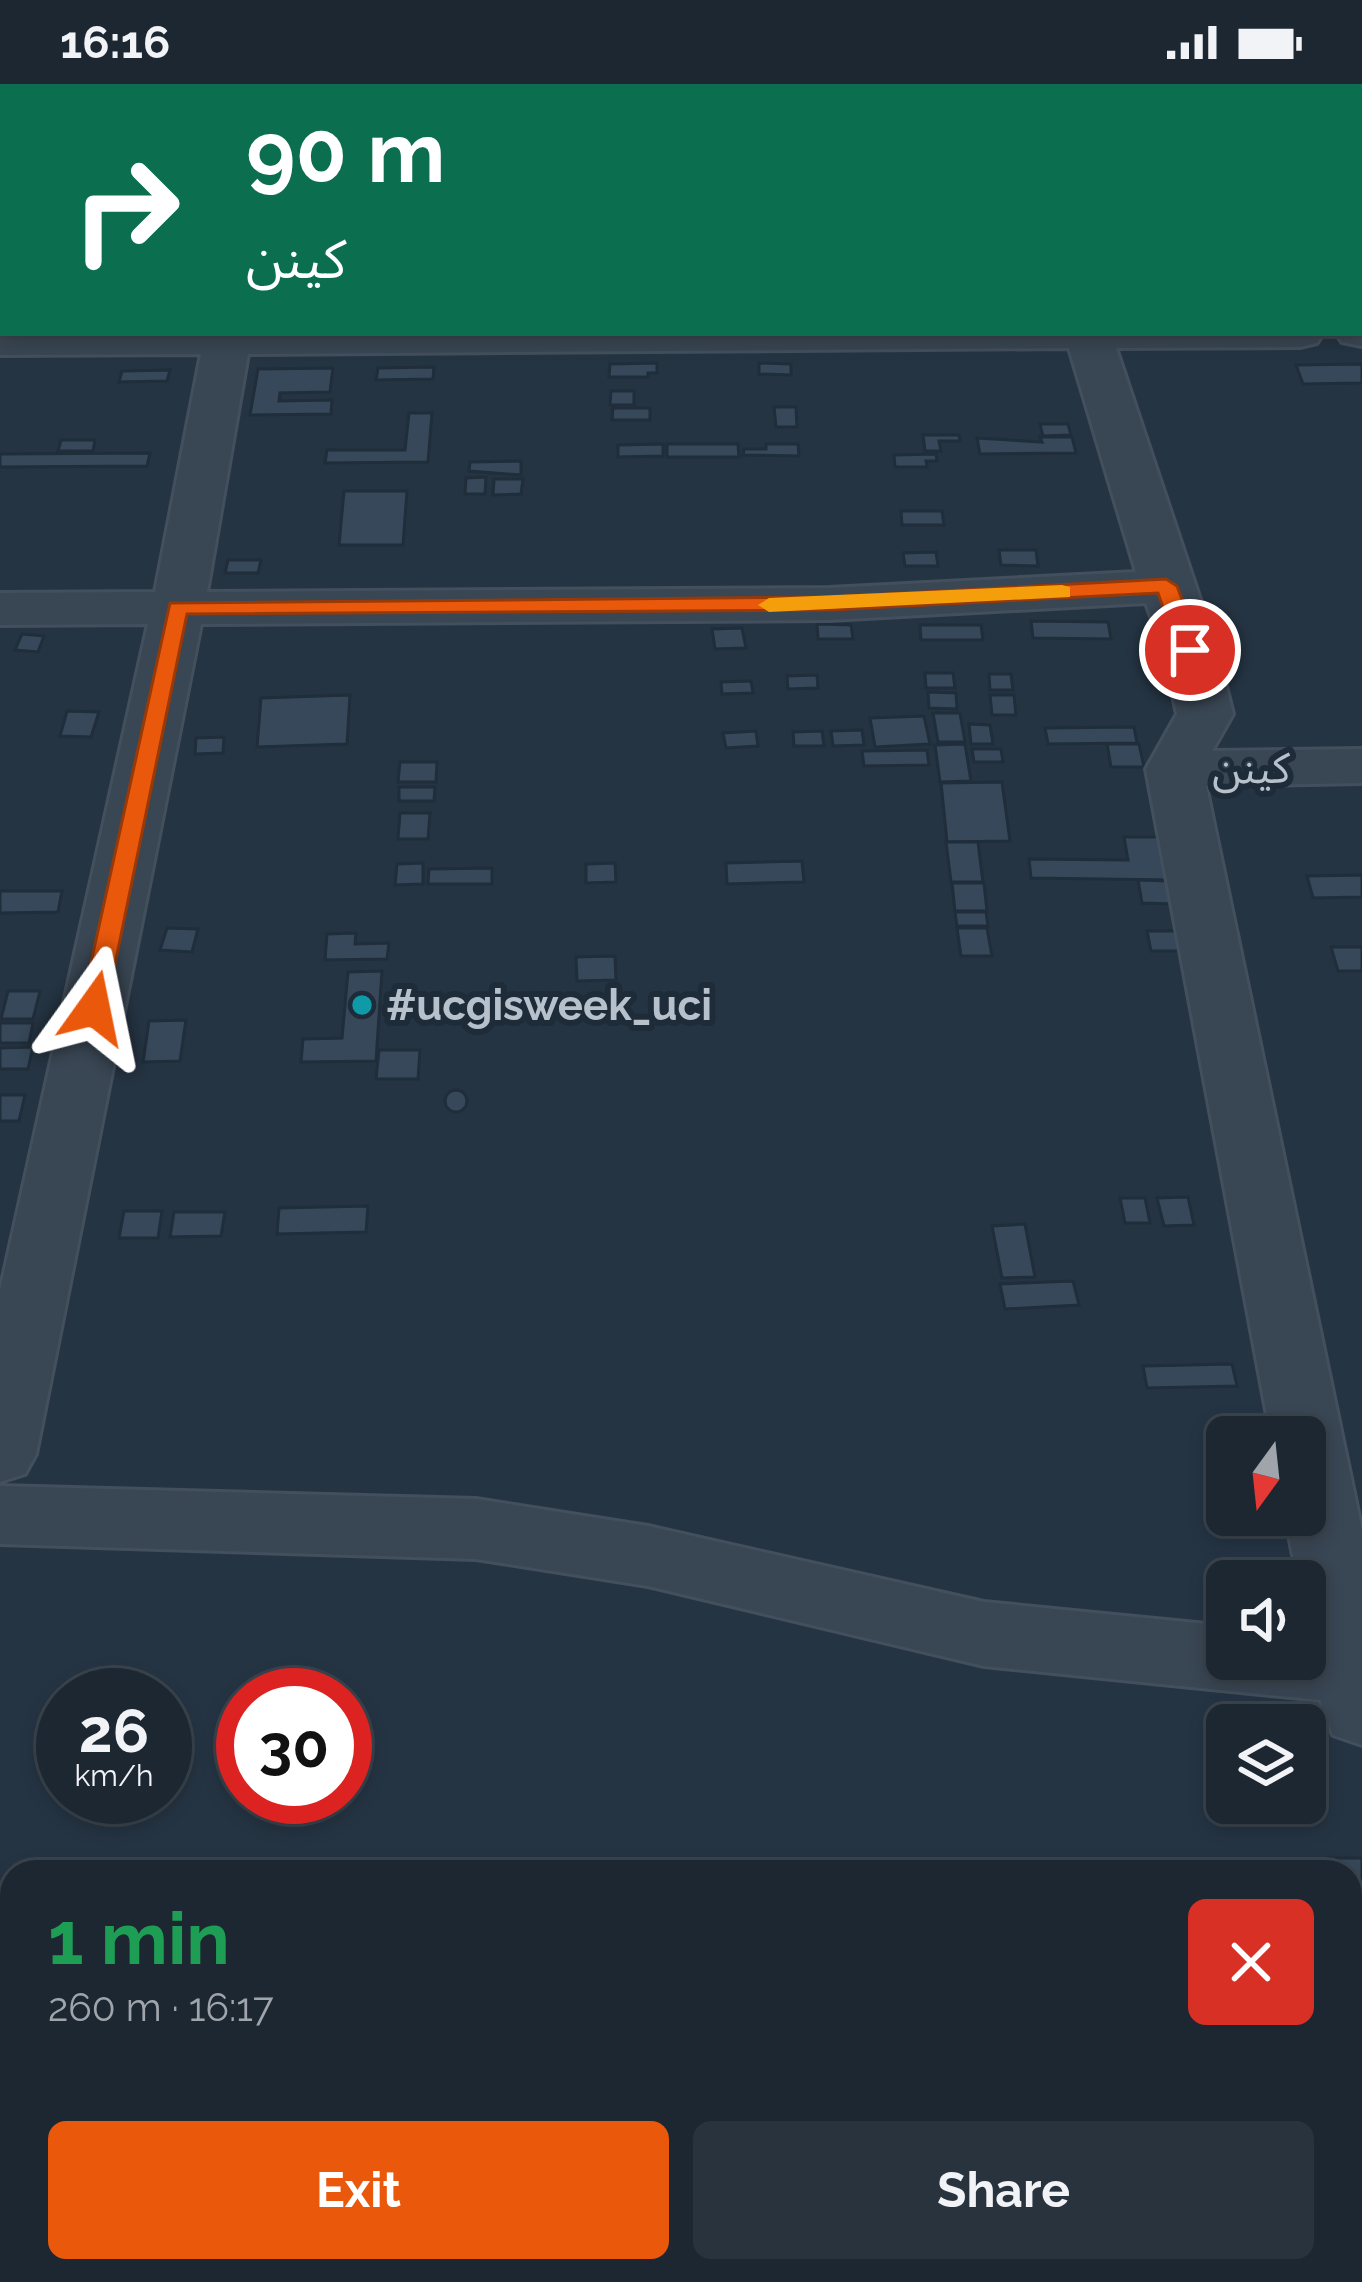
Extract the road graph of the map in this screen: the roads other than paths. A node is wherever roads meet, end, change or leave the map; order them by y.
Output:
1 (227, 336) edge
2 (1089, 336) edge
3 (0, 341) edge
4 (1166, 586) junction
5 (0, 608) edge
6 (178, 608) junction
7 (1362, 766) edge
8 (1174, 769) junction
9 (0, 1454) edge
10 (0, 1515) edge
11 (1358, 1686) edge

1 - 3 street
1 - 6 street
2 - 4 street, كينن
4 - 6 street
4 - 8 street, كينن
5 - 6 street
6 - 9 street
7 - 8 street, كينن
8 - 11 street
10 - 11 street

